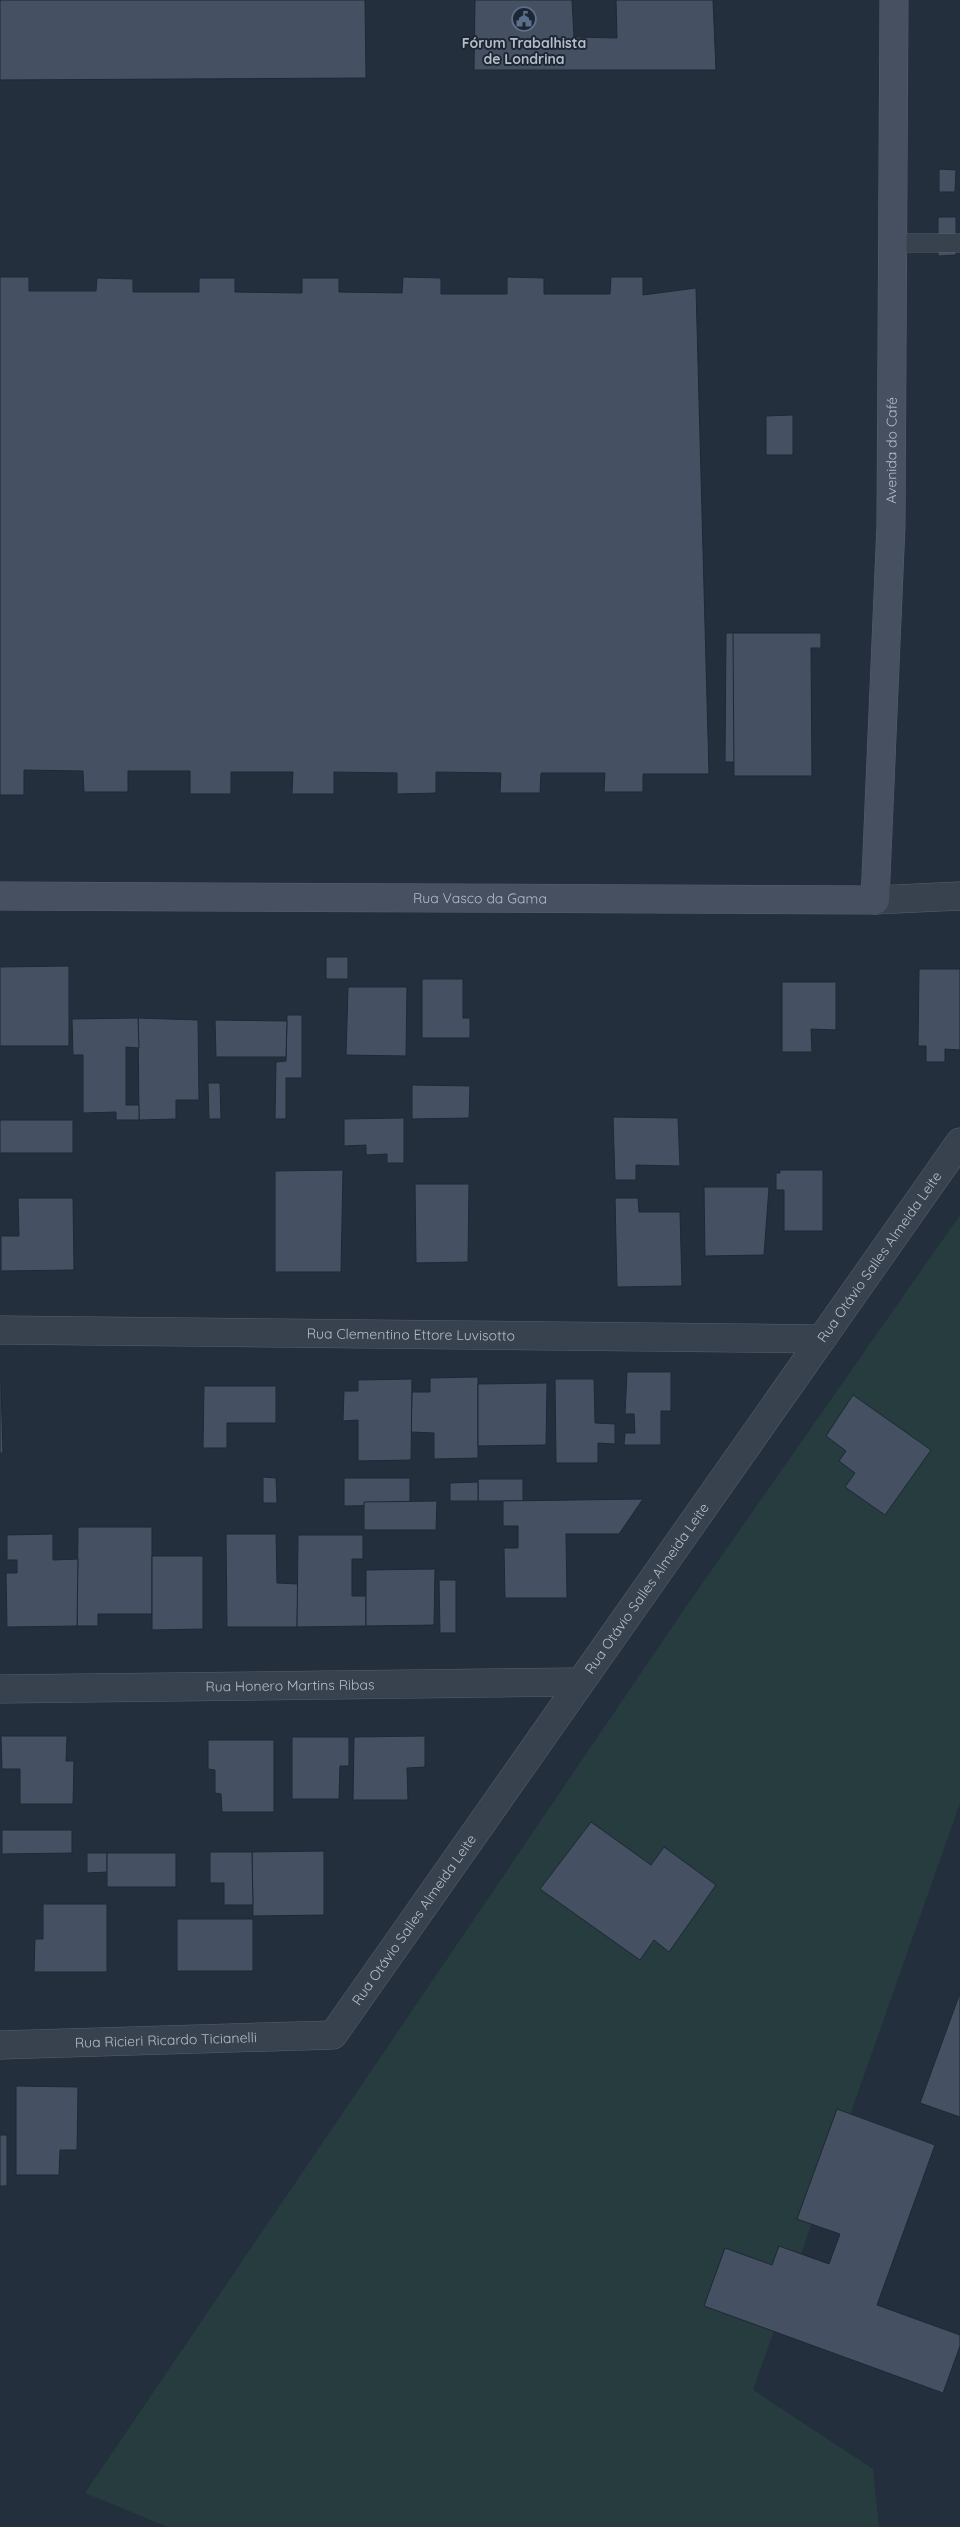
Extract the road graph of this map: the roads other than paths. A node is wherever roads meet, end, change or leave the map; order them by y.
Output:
1 (894, 0) edge
2 (893, 243) junction
3 (960, 243) edge
4 (0, 896) edge
5 (960, 896) edge
6 (875, 900) junction
7 (960, 1142) edge
8 (0, 1330) edge
9 (822, 1339) junction
10 (580, 1682) junction
11 (0, 1689) edge
12 (332, 2034) joint
13 (0, 2045) edge

1 - 2 street, Avenida do Café
2 - 3 lane
2 - 6 street, Avenida do Café
4 - 6 street, Rua Vasco da Gama
5 - 6 street, Rua Vasco da Gama
7 - 9 street, Rua Otávio Salles Almeida Leite
8 - 9 street, Rua Clementino Ettore Luvisotto
9 - 10 street, Rua Otávio Salles Almeida Leite
10 - 11 street, Rua Honero Martins Ribas
10 - 12 street, Rua Otávio Salles Almeida Leite
12 - 13 street, Rua Ricieri Ricardo Ticianelli

